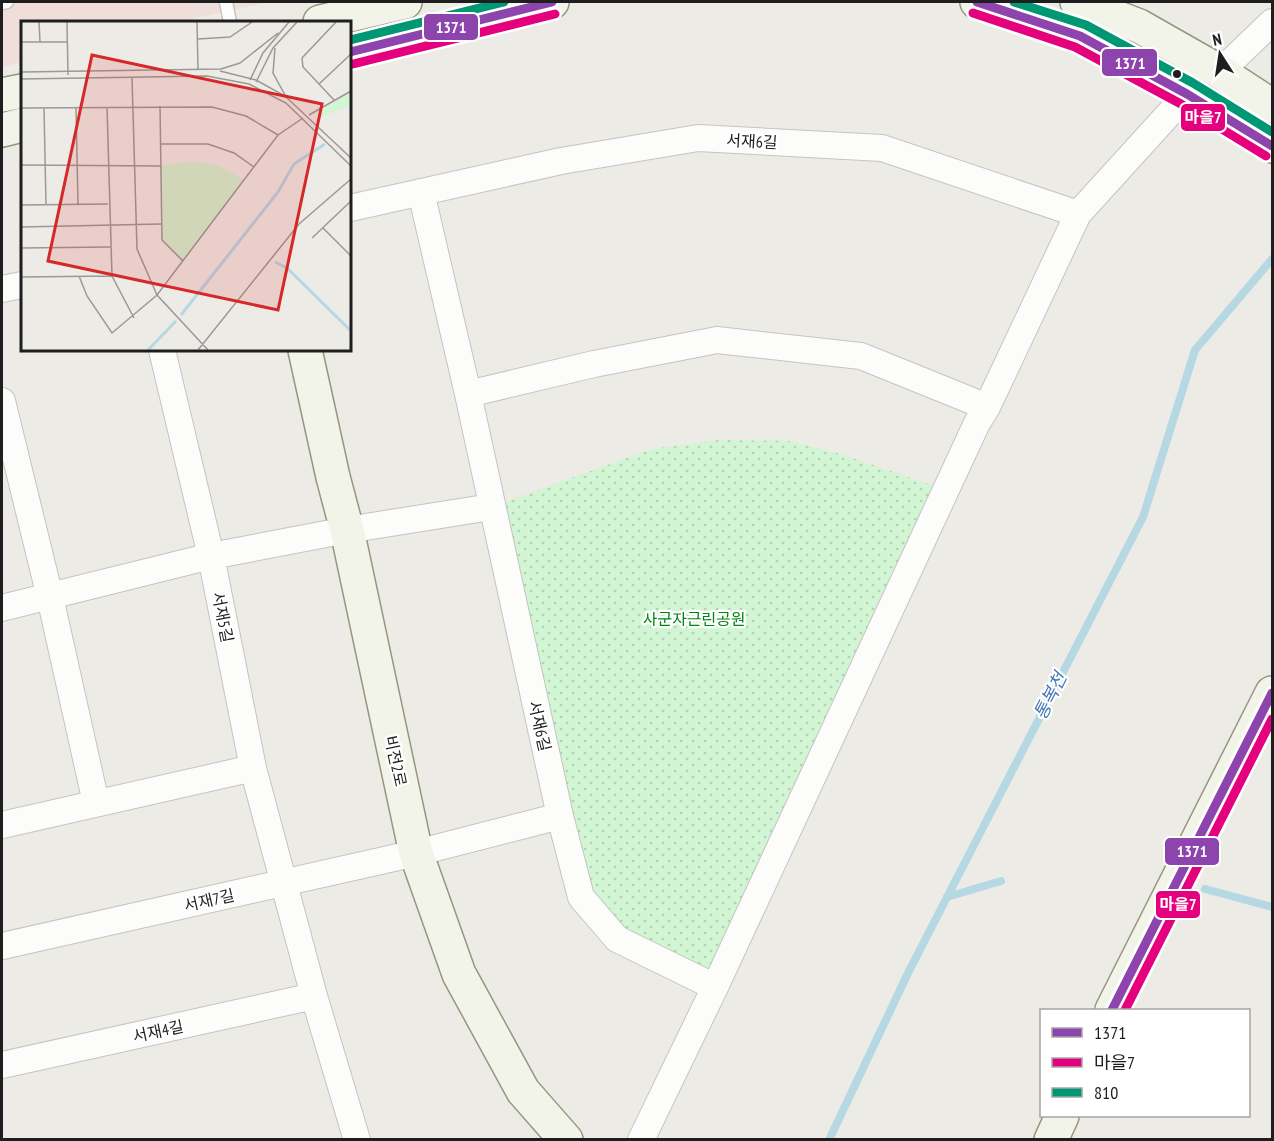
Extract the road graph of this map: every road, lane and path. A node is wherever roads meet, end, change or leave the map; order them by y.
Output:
1 (7, 2) edge
2 (226, 2) edge
3 (405, 2) edge
4 (552, 2) edge
5 (977, 2) edge
6 (1077, 2) edge
7 (2, 3) edge
8 (230, 21) edge
9 (324, 21) edge
10 (1272, 22) edge
11 (351, 52) edge
12 (1220, 72) junction
13 (21, 91) edge
14 (1187, 94) junction
15 (2, 96) edge
16 (1272, 106) edge
17 (21, 125) edge
18 (2, 130) edge
19 (1263, 139) edge
20 (421, 192) junction
21 (351, 208) edge
22 (1078, 214) junction
23 (21, 285) edge
24 (2, 290) edge
25 (162, 351) edge
26 (305, 351) edge
27 (468, 394) junction
28 (2, 401) edge
29 (987, 407) junction
30 (491, 507) junction
31 (347, 530) junction
32 (211, 556) junction
33 (50, 597) junction
34 (2, 608) edge
35 (1272, 693) edge
36 (253, 768) junction
37 (96, 803) junction
38 (560, 816) junction
39 (2, 825) edge
40 (416, 853) junction
41 (284, 884) junction
42 (2, 946) edge
43 (715, 987) junction
44 (314, 996) junction
45 (1113, 1009) edge
46 (2, 1065) edge
47 (1062, 1117) edge
48 (357, 1140) edge
49 (566, 1140) edge
50 (640, 1140) edge
51 (1051, 1140) edge

1 - 7 lane
2 - 8 lane
3 - 9 street
4 - 11 street
5 - 14 street
6 - 12 street
10 - 12 street
12 - 16 street
13 - 15 street
14 - 19 street
14 - 22 street
17 - 18 street
20 - 21 street, 서재6길
20 - 22 street, 서재6길
20 - 27 street, 서재6길
22 - 29 street
23 - 24 street
25 - 32 street, 서재5길
26 - 31 street, 비전2로
27 - 29 street
27 - 30 street, 서재6길
28 - 33 street
29 - 43 street
30 - 31 street
30 - 38 street, 서재6길
31 - 32 street
31 - 40 street, 비전2로
32 - 33 street
32 - 36 street, 서재5길
33 - 34 street
33 - 37 street
35 - 45 street
36 - 37 street
36 - 41 street, 서재5길
37 - 39 street
38 - 40 street, 서재7길
38 - 43 street, 서재6길
40 - 41 street, 서재7길
40 - 49 street, 비전2로
41 - 42 street, 서재7길
41 - 44 street, 서재5길
43 - 50 street
44 - 46 street, 서재4길
44 - 48 street, 서재5길
47 - 51 street

